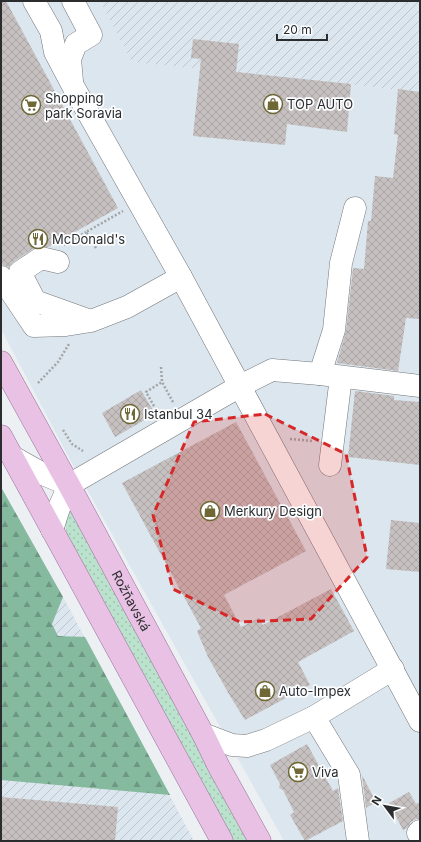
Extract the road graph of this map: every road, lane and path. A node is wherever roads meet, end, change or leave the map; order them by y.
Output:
1 (34, 1) edge
2 (73, 1) edge
3 (52, 37) junction
4 (76, 44) junction
5 (73, 86) junction
6 (355, 208) dead end
7 (124, 211) dead end
8 (86, 232) junction
9 (60, 240) dead end
10 (96, 248) dead end
11 (58, 262) dead end
12 (1, 277) edge
13 (181, 277) junction
14 (80, 323) junction
15 (1, 362) edge
16 (161, 367) dead end
17 (330, 375) junction
18 (162, 382) junction
19 (38, 383) dead end
20 (240, 386) junction
21 (420, 386) edge
22 (175, 406) dead end
23 (159, 415) dead end
24 (63, 430) dead end
25 (1, 436) edge
26 (284, 438) dead end
27 (332, 443) junction
28 (83, 451) dead end
29 (13, 457) junction
30 (330, 465) dead end
31 (69, 484) junction
32 (52, 530) junction
33 (393, 669) junction
34 (314, 717) junction
35 (420, 721) edge
36 (203, 734) junction
37 (222, 841) edge
38 (260, 841) edge
39 (358, 841) edge

1 - 3 street
2 - 4 street
3 - 4 street
3 - 5 street
4 - 5 street
5 - 13 street
6 - 17 street
7 - 8 path
8 - 9 path
8 - 10 path
11 - 14 street
12 - 14 street
13 - 14 street
13 - 20 street
14 - 19 path
15 - 31 main road, Rožňavská
16 - 18 path
17 - 20 street
17 - 21 street
17 - 27 street
18 - 22 path
18 - 23 path
20 - 31 street
20 - 33 street
24 - 28 path
25 - 29 main road
26 - 27 path
27 - 30 street
29 - 31 street
29 - 32 main road
31 - 32 street
31 - 36 main road, Rožňavská
32 - 37 main road
33 - 34 street
33 - 35 street
34 - 36 street
34 - 39 street
36 - 38 main road, Rožňavská

